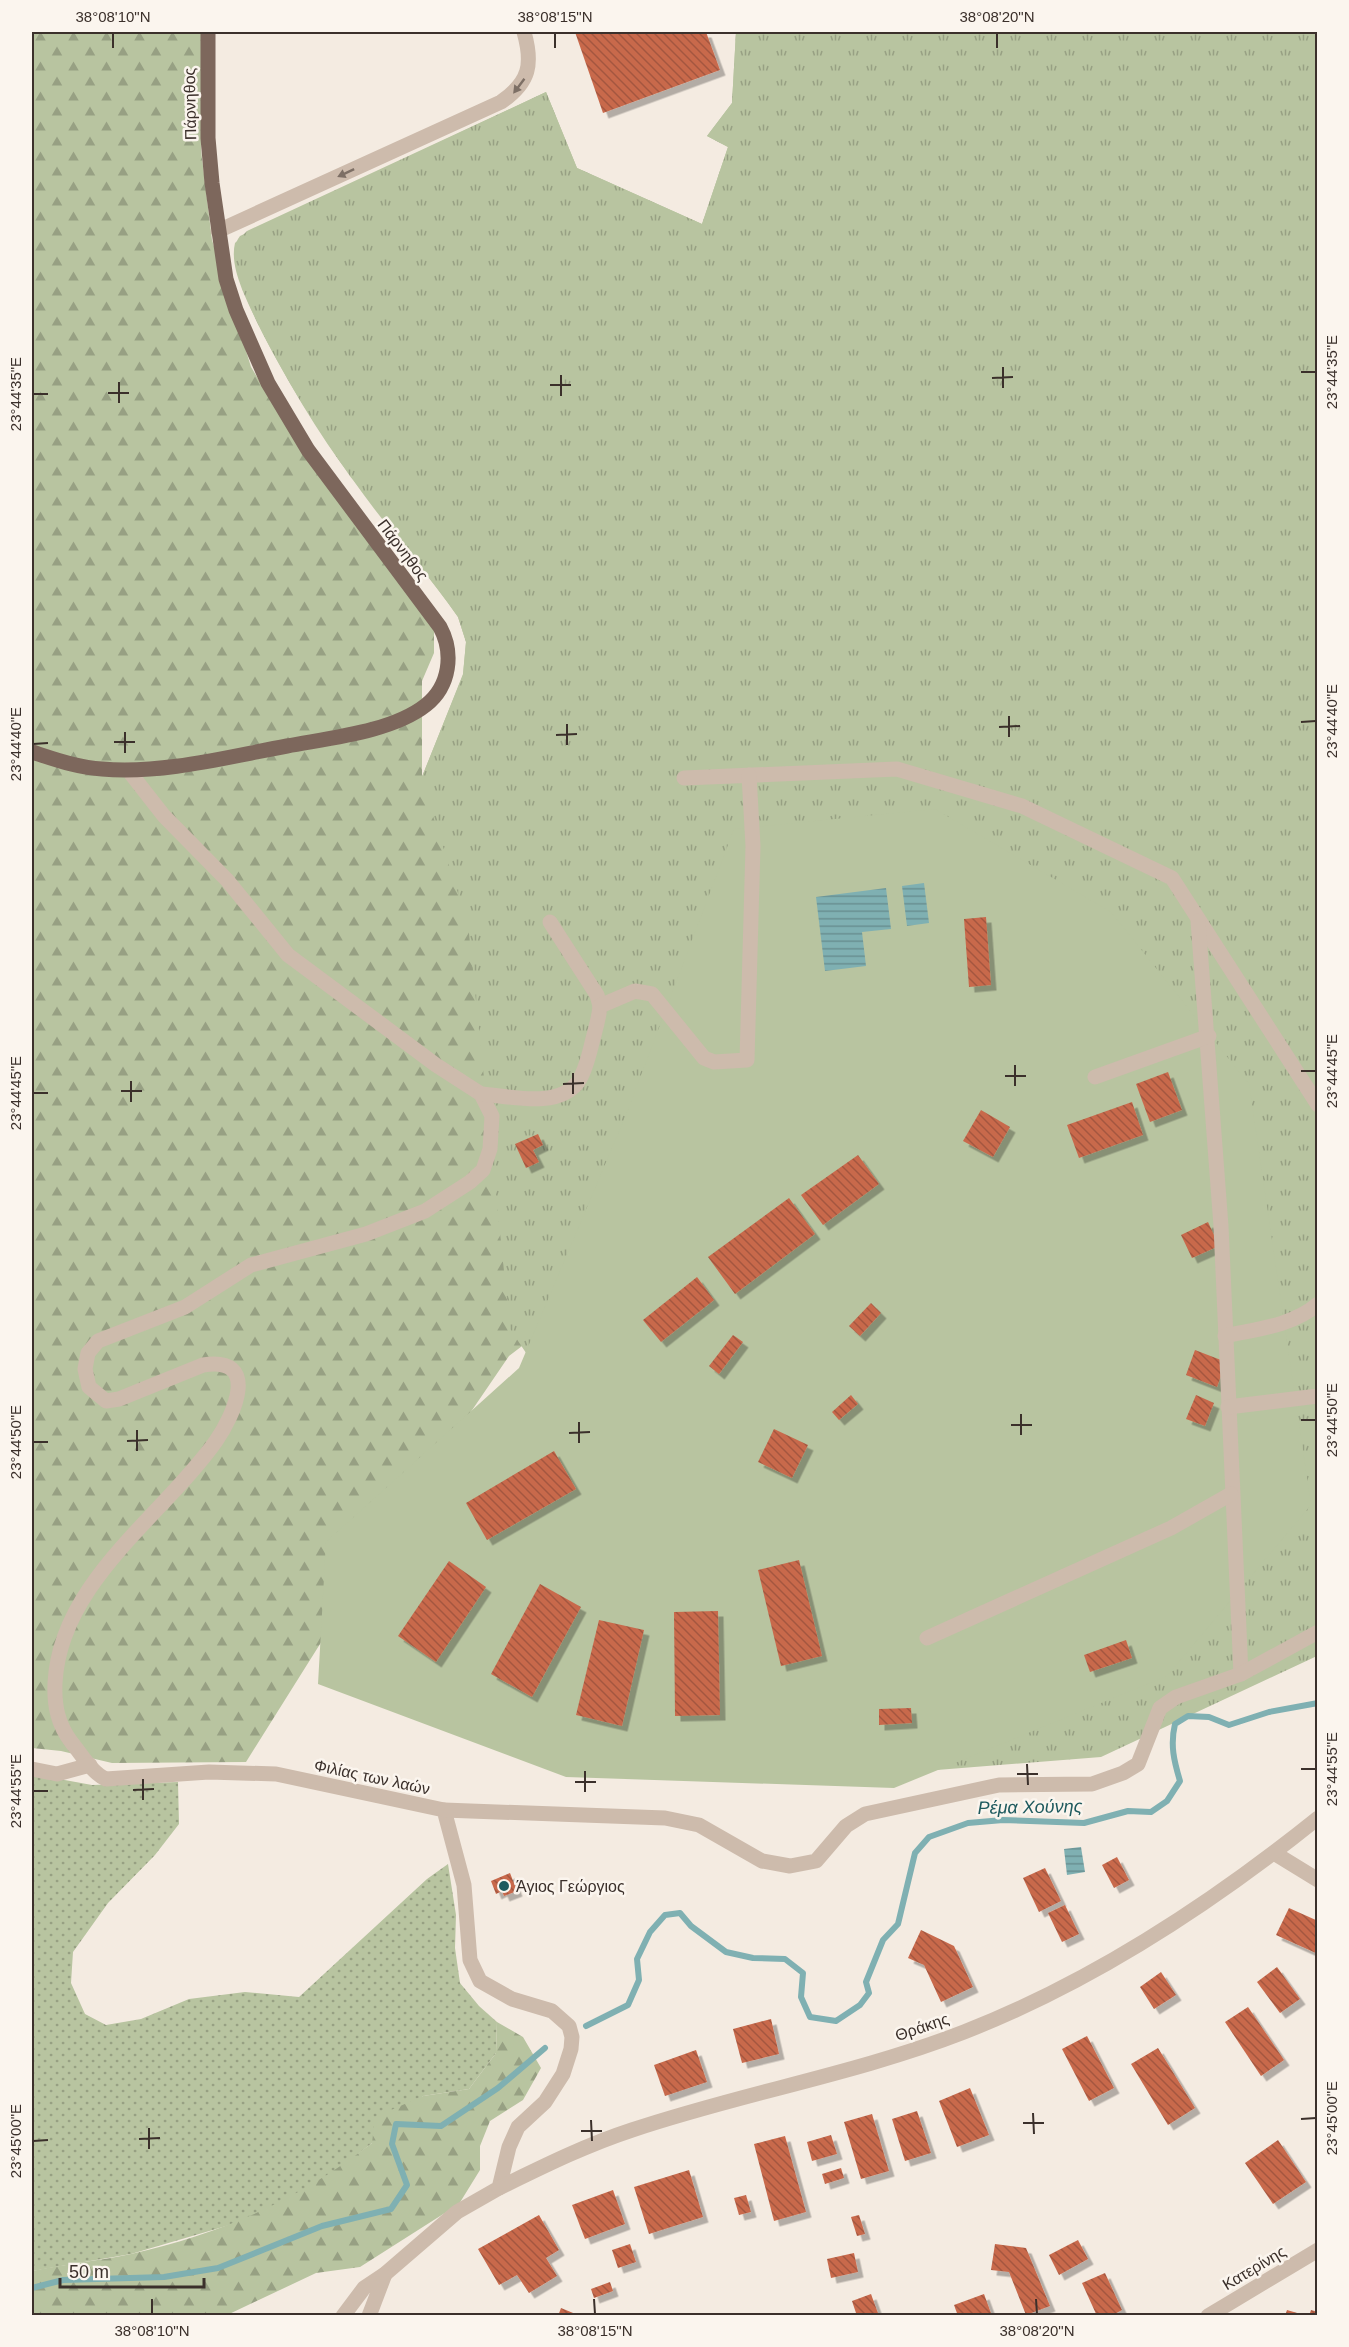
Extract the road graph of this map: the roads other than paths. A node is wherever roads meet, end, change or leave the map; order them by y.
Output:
1 (208, 32) edge
2 (524, 32) edge
3 (219, 231) junction
4 (32, 752) edge
5 (128, 770) junction
6 (750, 775) junction
7 (684, 778) dead end
8 (1197, 918) junction
9 (550, 922) dead end
10 (600, 1006) junction
11 (1209, 1036) junction
12 (1095, 1077) dead end
13 (481, 1094) junction
14 (1317, 1105) edge
15 (1317, 1304) edge
16 (1225, 1336) junction
17 (1317, 1396) edge
18 (1228, 1407) junction
19 (1231, 1494) junction
20 (1317, 1632) edge
21 (927, 1638) dead end
22 (1241, 1674) junction
23 (90, 1765) junction
24 (32, 1769) edge
25 (444, 1810) junction
26 (1317, 1818) edge
27 (1274, 1853) junction
28 (1317, 1880) edge
29 (499, 2188) junction
30 (1317, 2250) edge
31 (385, 2274) junction
32 (343, 2316) edge
33 (369, 2316) edge
34 (1208, 2316) edge

1 - 3 main road, Πάρνηθος
2 -> 3 street
3 - 5 main road, Πάρνηθος
4 - 5 main road, Πάρνηθος
5 - 13 street
6 - 7 street
6 - 8 street
6 - 10 street
8 - 11 street
8 - 14 street
9 - 10 street
10 - 13 street
11 - 12 street
11 - 16 street
13 - 23 street
15 - 16 street
16 - 18 street
17 - 18 street
18 - 19 street
19 - 21 street
19 - 22 street
20 - 22 street
22 - 25 street
23 - 24 street
23 - 25 street, Φιλίας των λαών
25 - 29 street, Φιλίας των λαών
26 - 27 street, Θράκης
27 - 28 street
27 - 29 street, Θράκης
29 - 31 street
30 - 34 street, Κατερίνης
31 - 32 street
31 - 33 street

